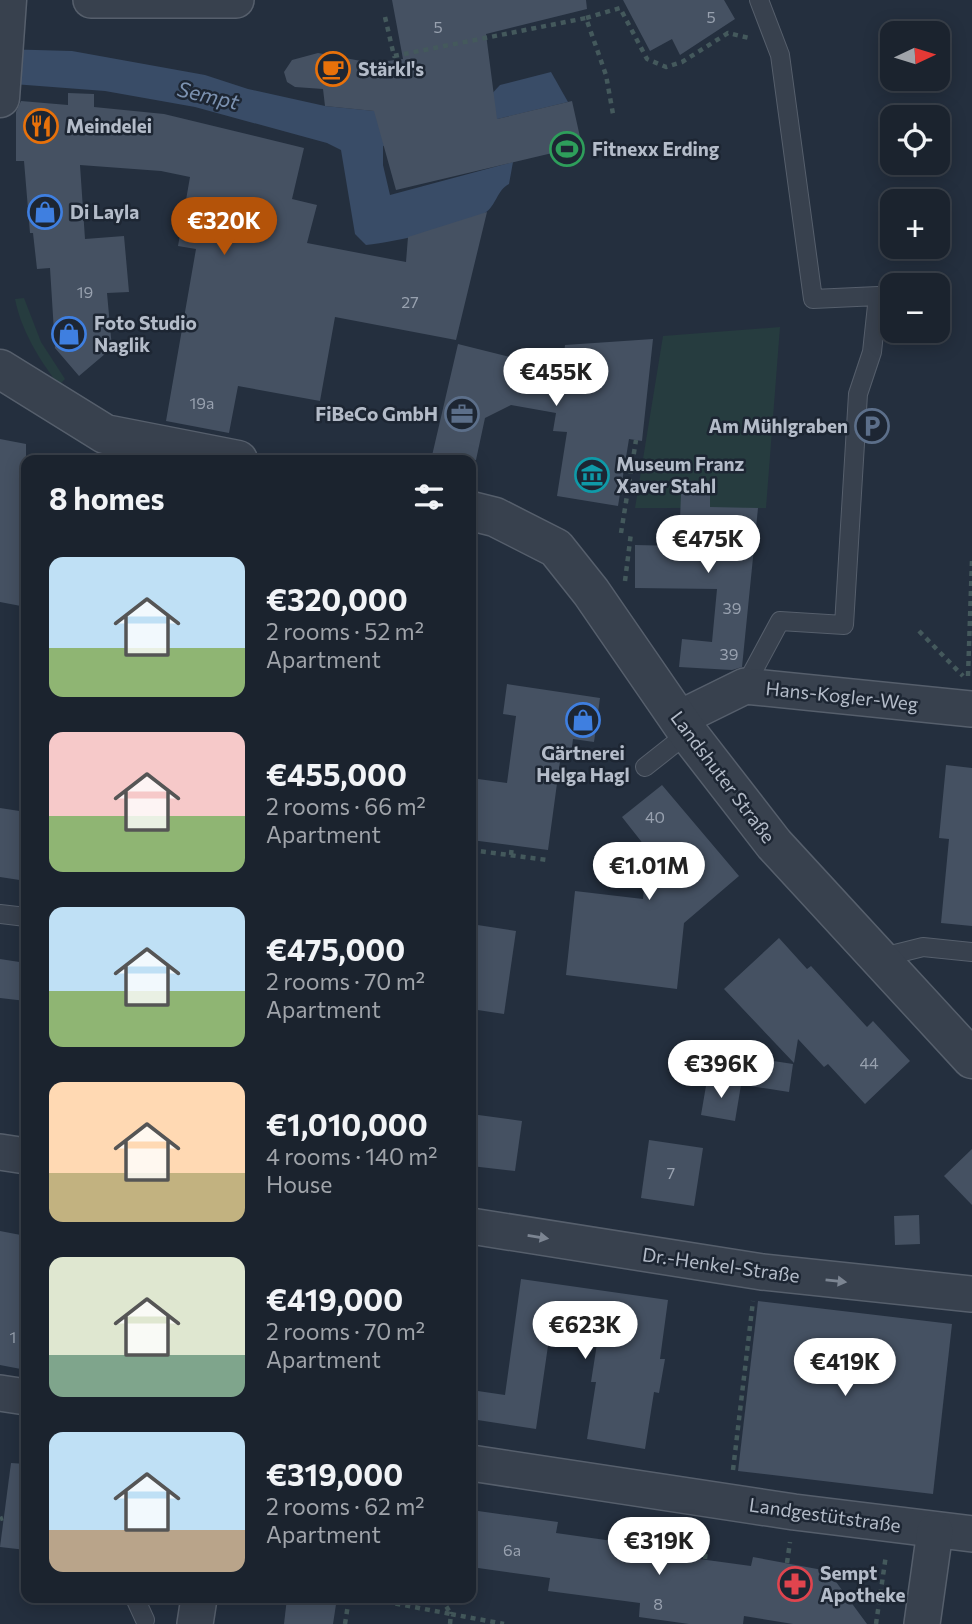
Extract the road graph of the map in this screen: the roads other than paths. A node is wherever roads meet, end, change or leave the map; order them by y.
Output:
1 (91, 0) edge
2 (236, 0) edge
3 (759, 0) edge
4 (3, 8) edge
5 (0, 98) edge
6 (0, 369) edge
7 (212, 455) edge
8 (476, 512) edge
9 (745, 686) junction
10 (972, 709) edge
11 (683, 726) junction
12 (645, 767) dead end
13 (0, 914) edge
14 (21, 916) edge
15 (972, 952) edge
16 (879, 958) junction
17 (972, 1059) edge
18 (0, 1152) edge
19 (21, 1155) edge
20 (476, 1227) edge
21 (972, 1294) edge
22 (0, 1393) edge
23 (21, 1396) edge
24 (476, 1464) edge
25 (935, 1531) junction
26 (972, 1534) edge
27 (137, 1603) edge
28 (198, 1603) edge
29 (145, 1620) dead end
30 (195, 1624) edge
31 (922, 1624) edge

1 - 2 street
3 - 9 lane
4 - 5 street
6 - 7 street
8 - 11 street, Landshuter Straße
9 - 10 street, Hans-Kogler-Weg
9 - 11 street, Hans-Kogler-Weg
11 - 12 lane
11 - 16 street, Landshuter Straße
13 - 14 lane
15 - 16 lane
16 - 17 street, Landshuter Straße
18 - 19 street
20 -> 21 street, Dr.-Henkel-Straße
22 - 23 street
24 - 25 street, Landgestütstraße
25 - 26 street, Landgestütstraße
25 - 31 street
27 - 29 lane
28 - 30 street

